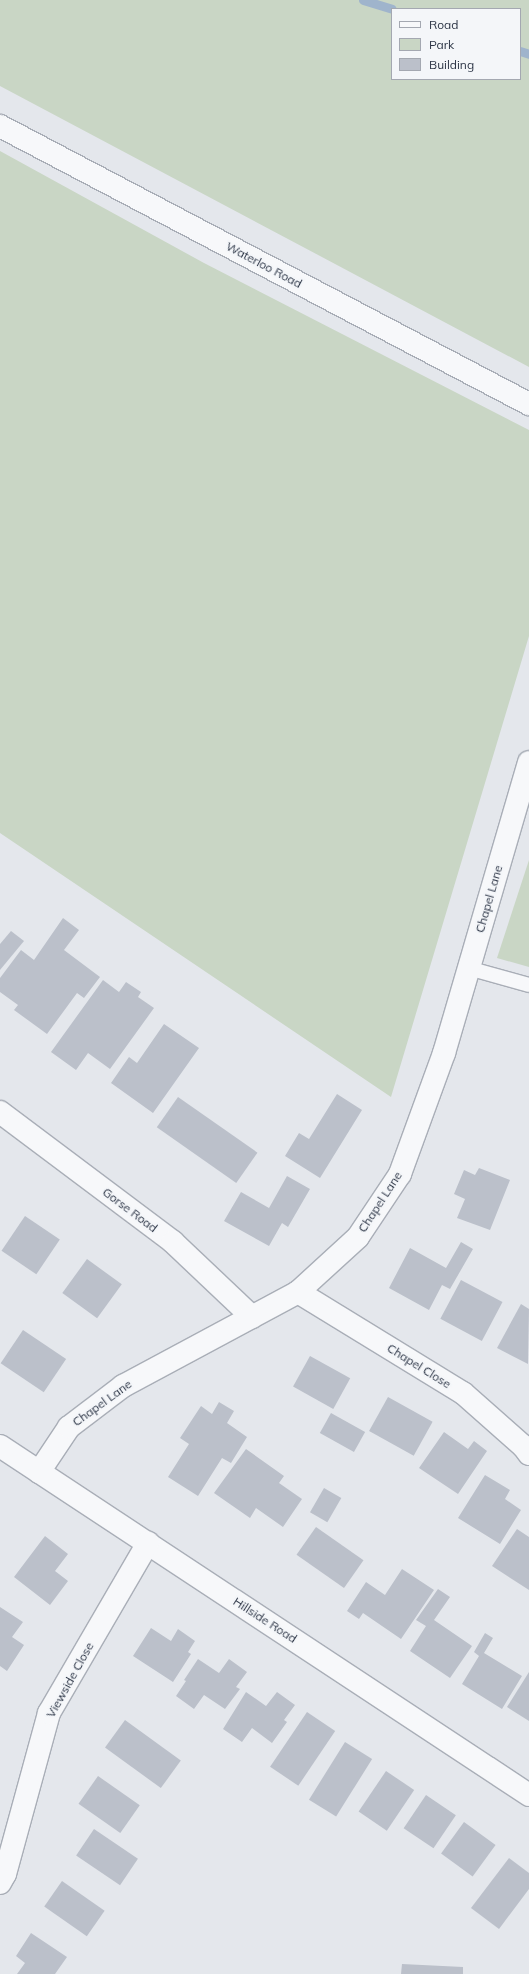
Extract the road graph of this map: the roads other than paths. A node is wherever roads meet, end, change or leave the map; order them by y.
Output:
1 (0, 126) edge
2 (529, 404) edge
3 (529, 762) edge
4 (468, 968) junction
5 (529, 985) edge
6 (0, 1112) edge
7 (298, 1292) junction
8 (252, 1317) junction
9 (0, 1446) edge
10 (529, 1454) edge
11 (39, 1472) junction
12 (148, 1542) junction
13 (529, 1794) edge
14 (2, 1876) edge

1 - 2 street, Waterloo Road
3 - 4 street, Chapel Lane
4 - 5 lane
4 - 7 street, Chapel Lane
6 - 8 street, Gorse Road
7 - 8 street, Chapel Lane
7 - 10 street, Chapel Close
8 - 11 street, Chapel Lane
9 - 11 street, Hillside Road
11 - 12 street, Hillside Road
12 - 13 street, Hillside Road
12 - 14 street, Viewside Close

